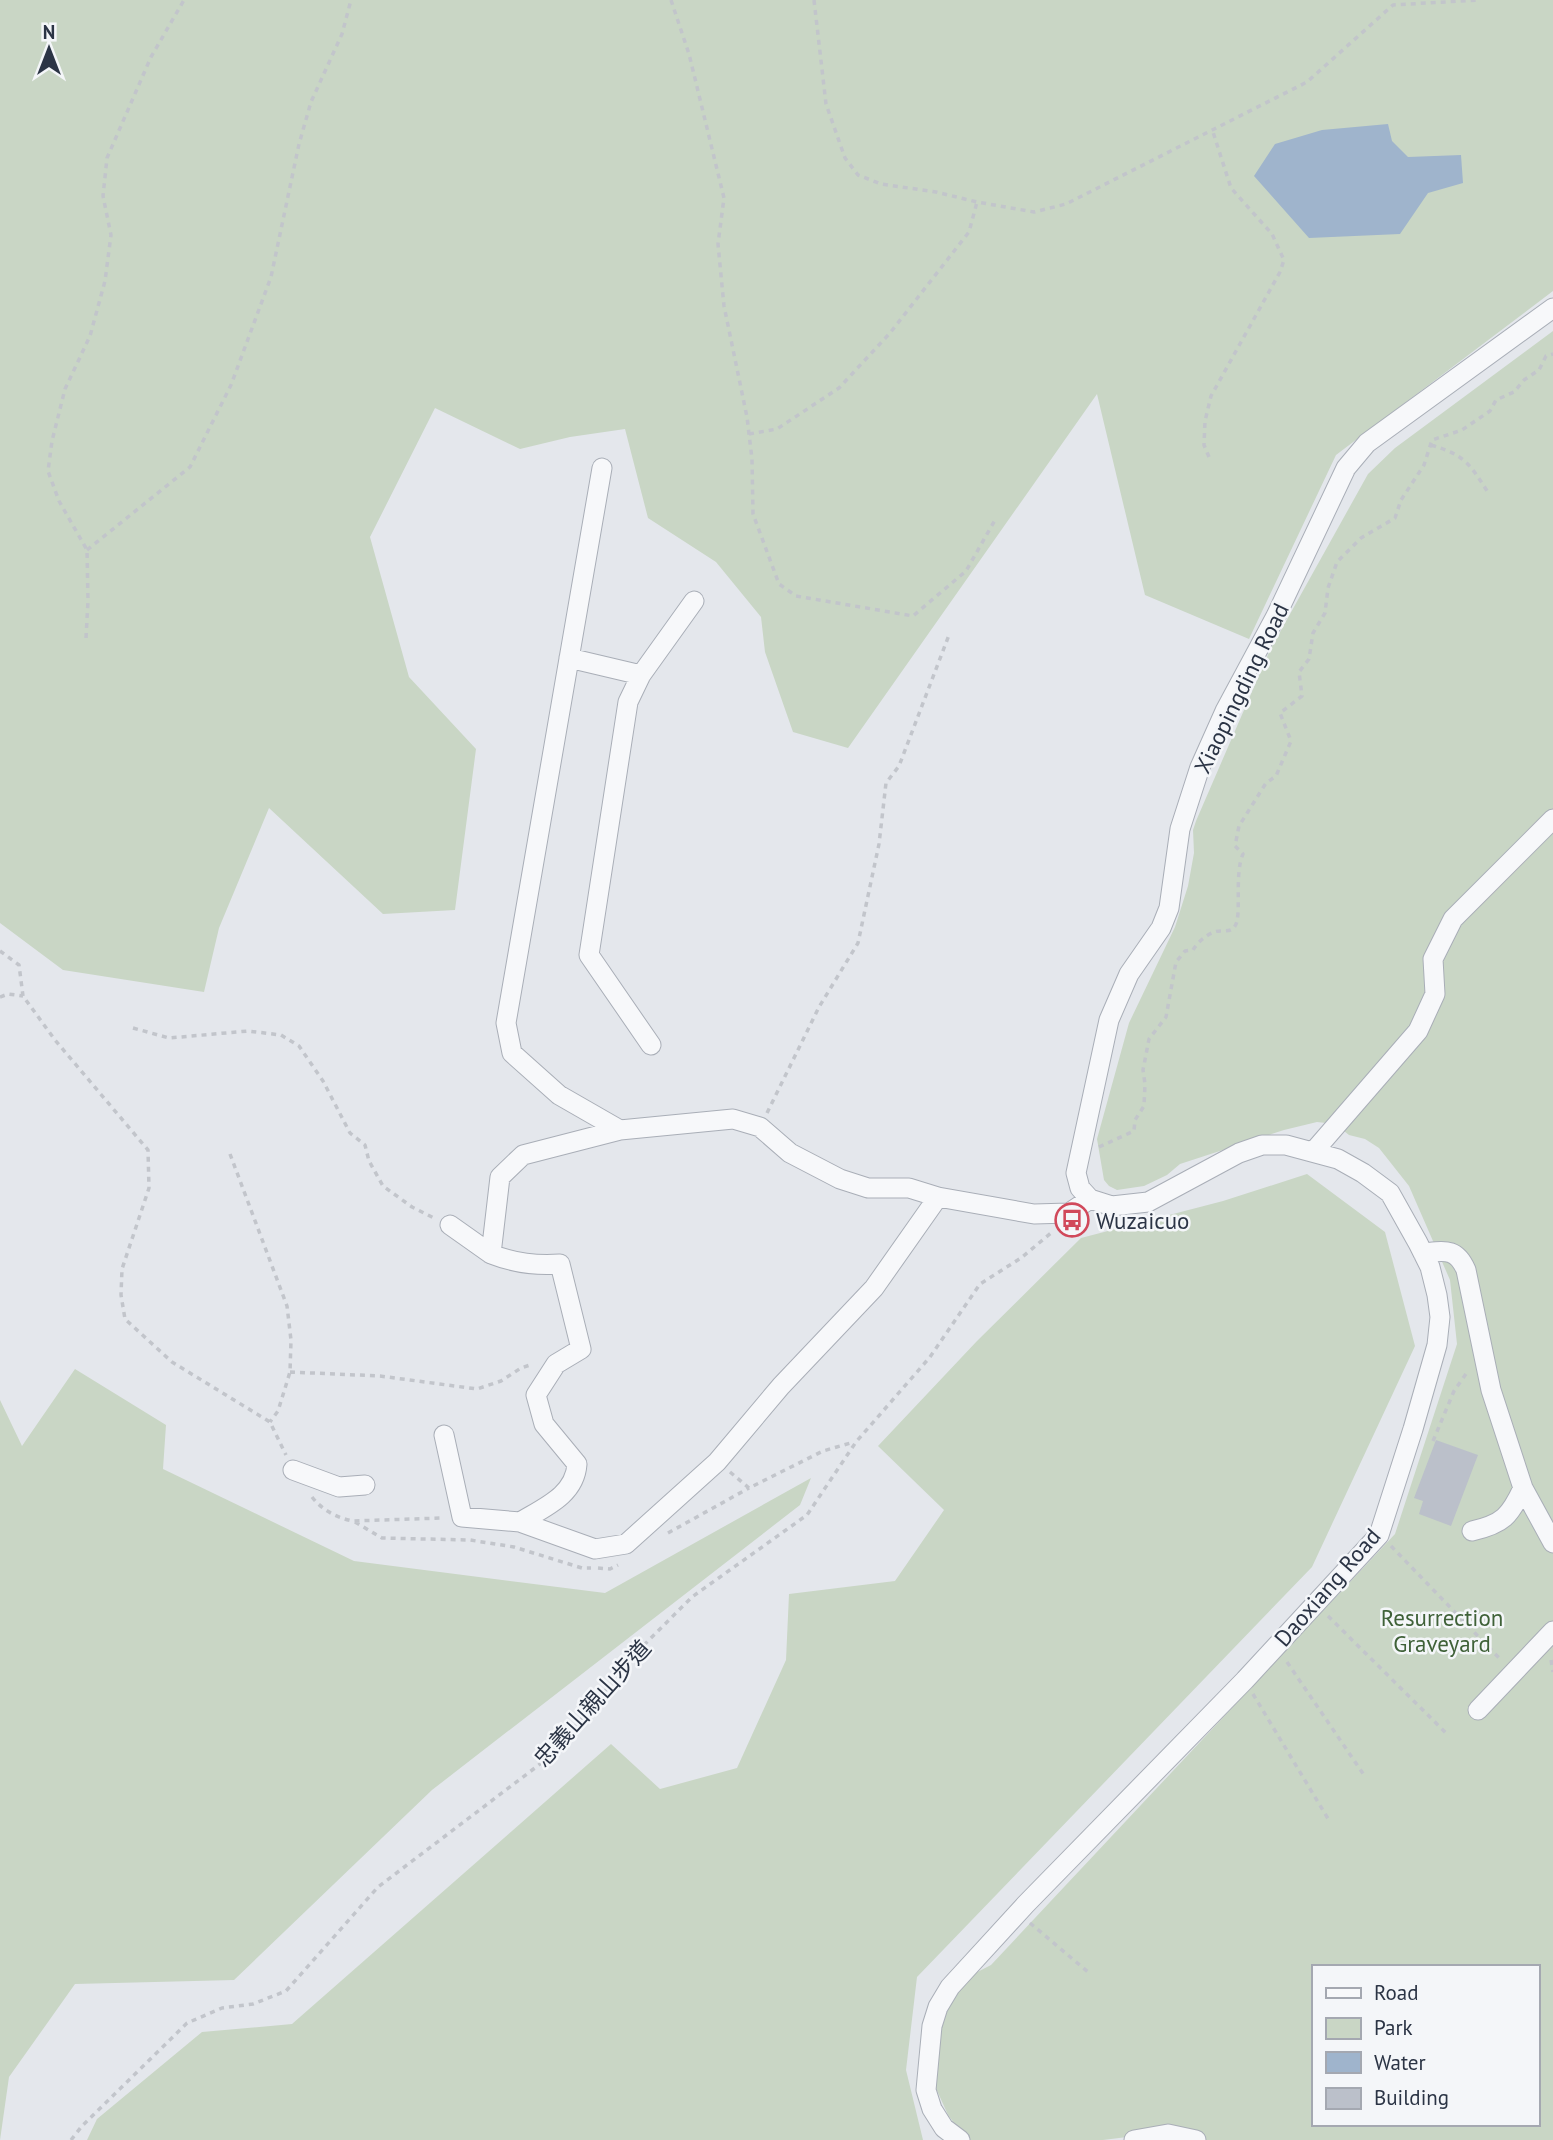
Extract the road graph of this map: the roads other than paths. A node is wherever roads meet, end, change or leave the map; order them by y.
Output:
1 (1553, 308) edge
2 (603, 468) dead end
3 (694, 601) dead end
4 (569, 658) junction
5 (641, 675) junction
6 (1553, 819) edge
7 (651, 1045) dead end
8 (620, 1130) junction
9 (1314, 1150) junction
10 (938, 1196) junction
11 (1090, 1199) junction
12 (450, 1225) road end
13 (1423, 1253) junction
14 (492, 1254) junction
15 (444, 1435) dead end
16 (293, 1470) road end
17 (365, 1485) dead end
18 (1523, 1488) junction
19 (520, 1522) junction
20 (1472, 1531) dead end
21 (1553, 1544) edge
22 (1553, 1631) edge
23 (1478, 1710) dead end
24 (960, 2140) edge
25 (1134, 2140) edge
26 (1196, 2140) edge

1 - 11 street, Xiaopingding Road
2 - 4 street
3 - 5 street
4 - 5 street
4 - 8 street
5 - 7 street
6 - 9 street
8 - 10 street
8 - 14 street
9 - 11 street, Daoxiang Road
9 - 13 street, Daoxiang Road
10 - 11 street
10 - 19 street
12 - 14 street
13 - 18 street
13 - 24 street, Daoxiang Road
14 - 19 street
15 - 19 street
16 - 17 street
18 - 20 street
18 - 21 street
22 - 23 street
25 - 26 street

